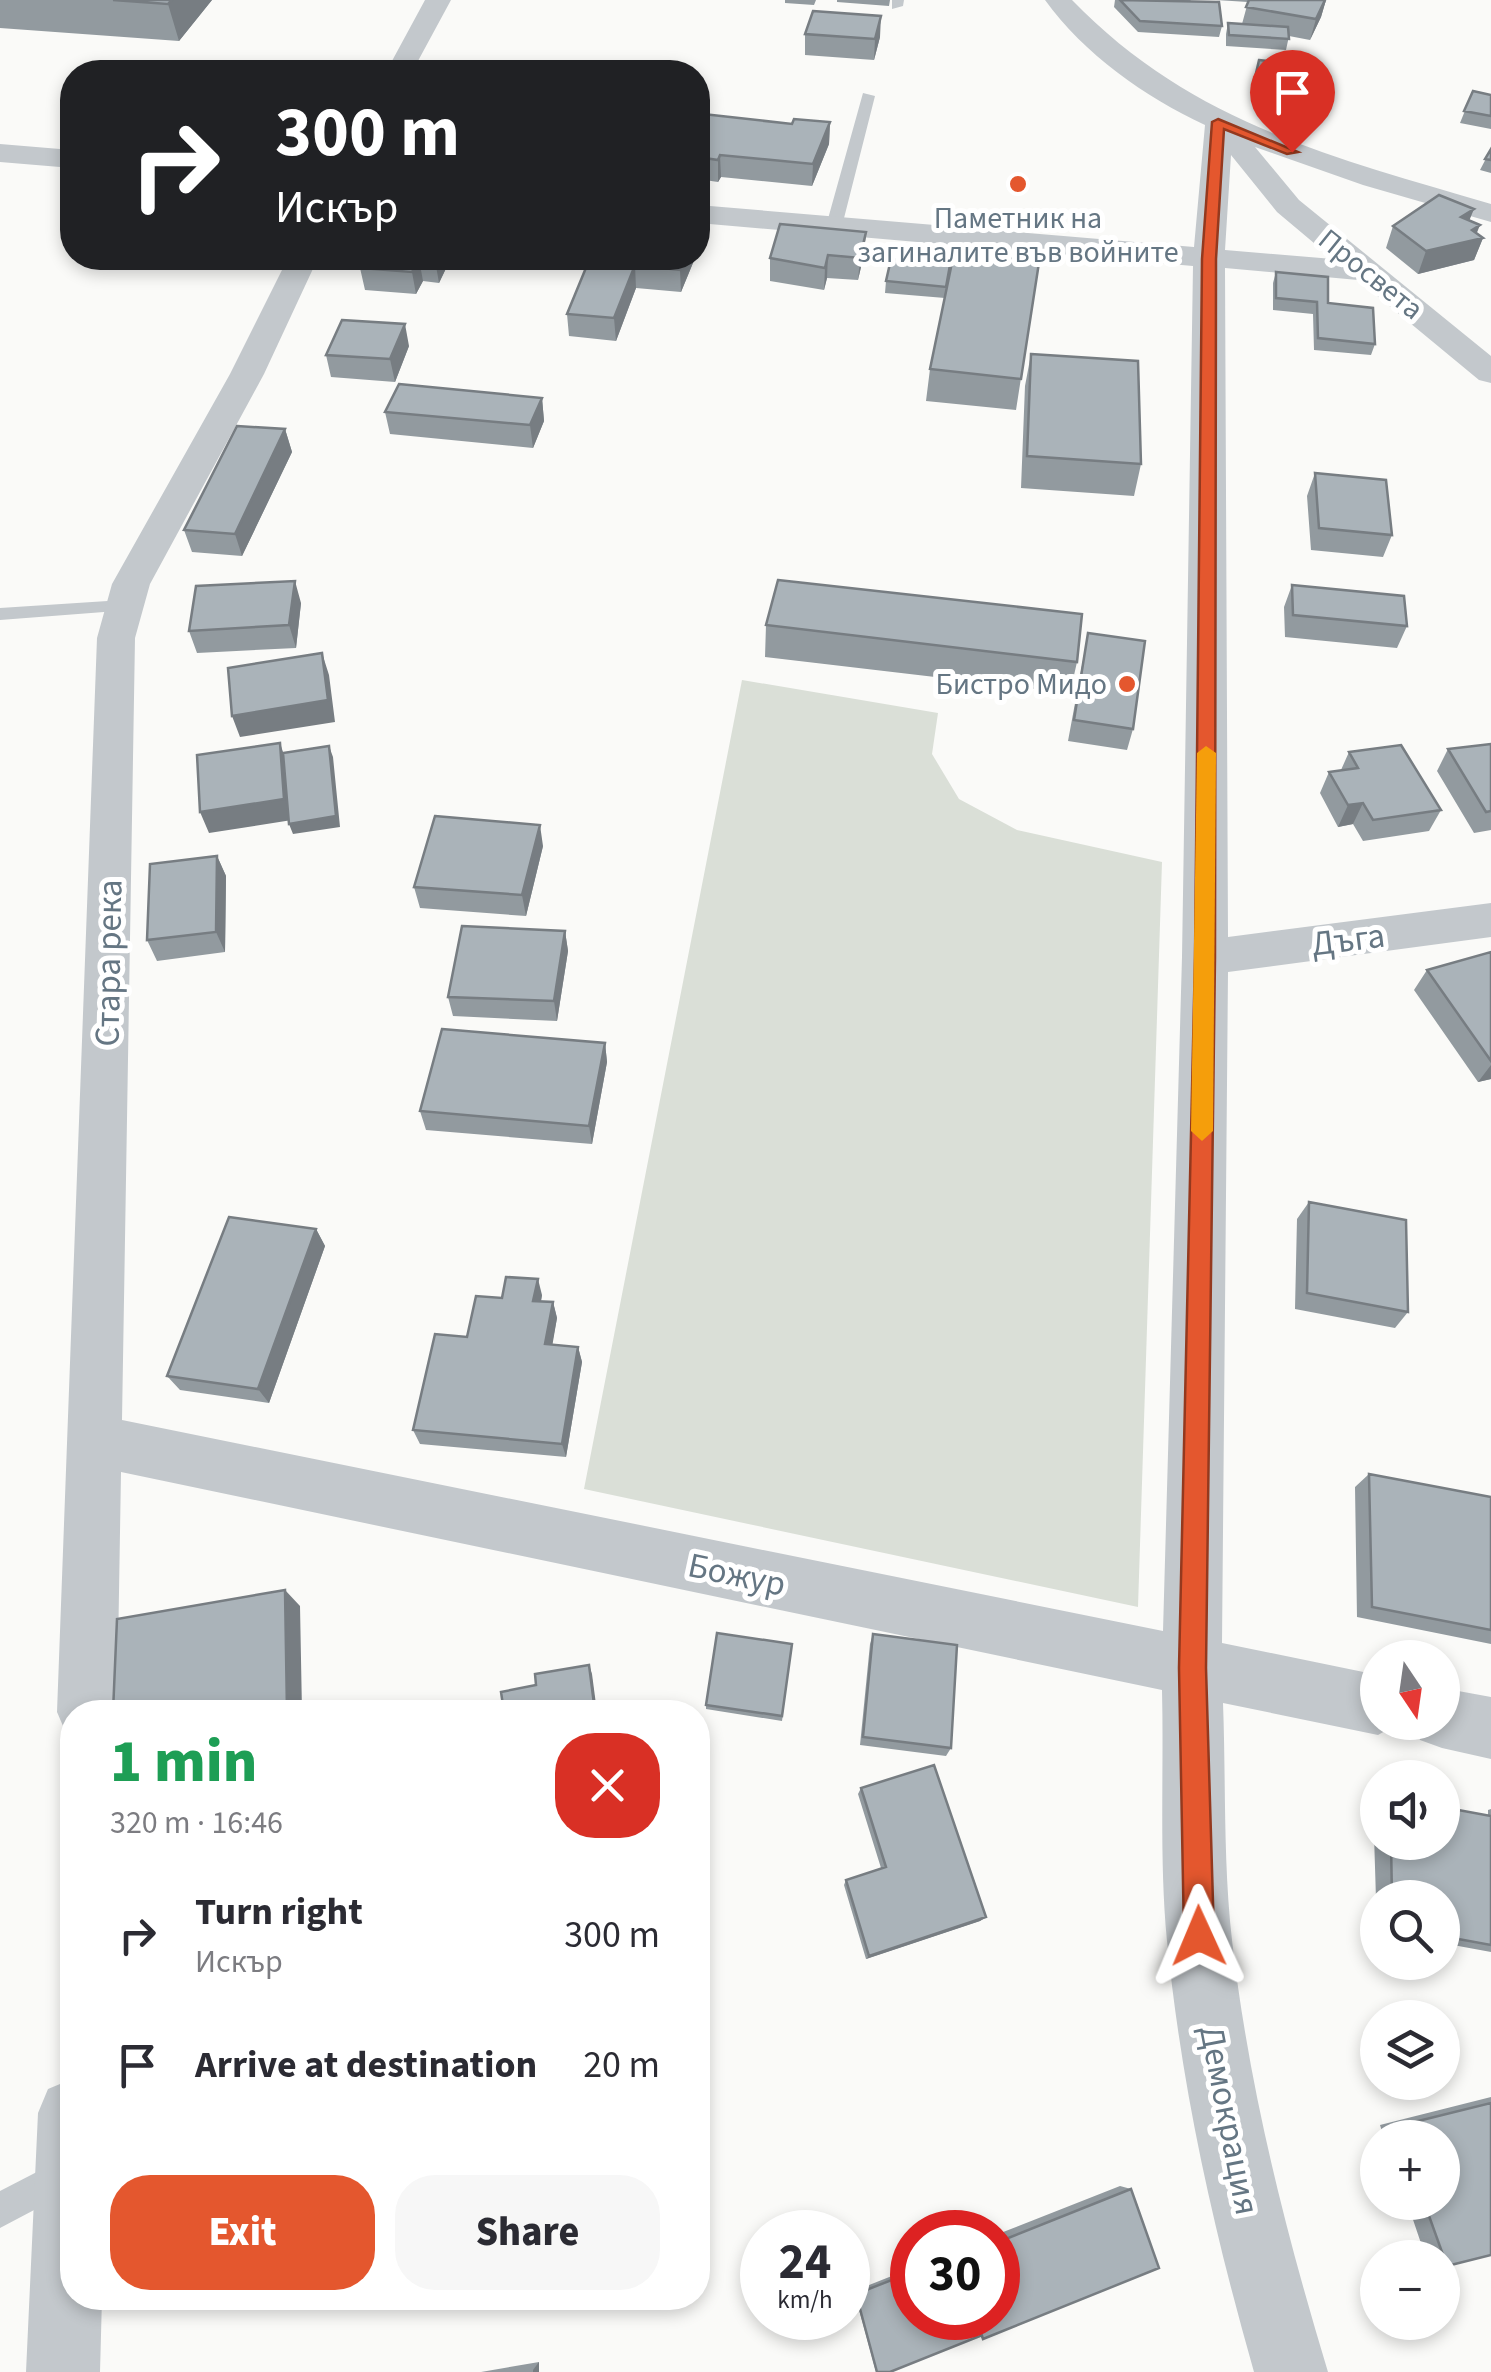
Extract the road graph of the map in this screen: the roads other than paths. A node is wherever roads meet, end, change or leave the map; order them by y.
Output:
1 (438, 0) edge
2 (1058, 0) edge
3 (406, 60) edge
4 (868, 96) dead end
5 (1218, 122) junction
6 (0, 153) edge
7 (60, 158) edge
8 (1491, 213) edge
9 (710, 215) edge
10 (834, 226) junction
11 (1209, 259) junction
12 (298, 270) edge
13 (1366, 271) junction
14 (1491, 373) edge
15 (123, 606) junction
16 (0, 614) edge
17 (1491, 920) edge
18 (1205, 957) junction
19 (97, 1441) junction
20 (1192, 1668) junction
21 (87, 1700) edge
22 (1360, 1701) edge
23 (1460, 1722) edge
24 (1491, 1728) edge
25 (60, 2153) edge
26 (0, 2210) edge
27 (65, 2310) edge
28 (63, 2372) edge
29 (1291, 2372) edge

1 - 3 street
2 - 5 street
4 - 10 lane
5 - 8 street
5 - 11 street, Демокрация
5 - 13 street, Просвета
6 - 7 street
9 - 10 street
10 - 11 street
11 - 13 street
11 - 18 street, Демокрация
12 - 15 street, Стара река
13 - 14 street, Просвета
15 - 16 lane
15 - 19 street, Стара река
17 - 18 street, Дъга
18 - 20 street, Демокрация
19 - 20 street, Божур
19 - 21 street, Стара река
20 - 22 street, Божур
20 - 29 street, Демокрация
23 - 24 street
25 - 26 lane
27 - 28 street

